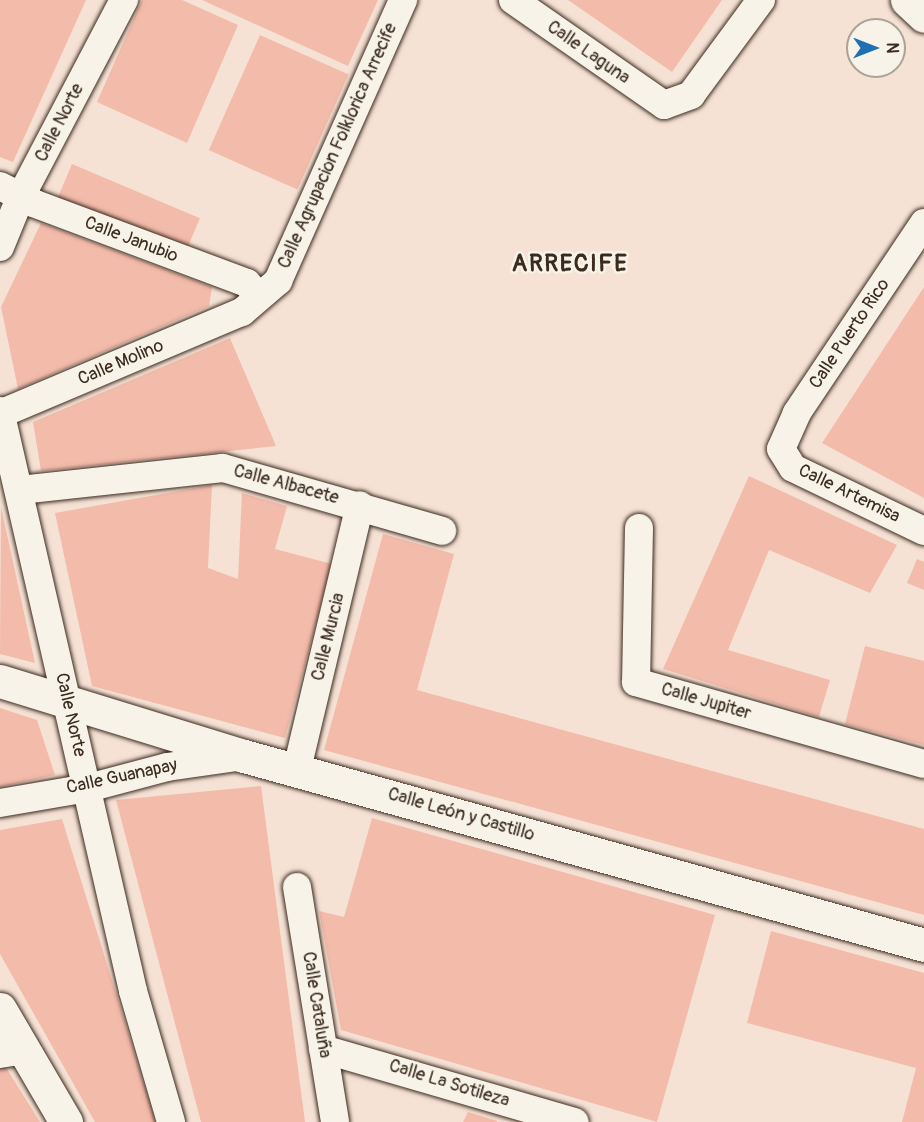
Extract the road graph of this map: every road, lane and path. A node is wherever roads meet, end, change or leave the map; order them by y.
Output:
1 (124, 0) edge
2 (403, 0) edge
3 (513, 0) edge
4 (761, 0) edge
5 (907, 0) edge
6 (924, 16) edge
7 (10, 192) edge
8 (924, 223) edge
9 (0, 247) edge
10 (250, 305) junction
11 (0, 413) edge
12 (781, 449) joint
13 (20, 490) junction
14 (360, 505) junction
15 (639, 528) dead end
16 (442, 531) dead end
17 (924, 531) edge
18 (0, 681) edge
19 (66, 700) junction
20 (244, 756) junction
21 (924, 764) edge
22 (297, 769) junction
23 (88, 789) junction
24 (0, 802) edge
25 (297, 887) dead end
26 (924, 945) edge
27 (0, 1009) edge
28 (323, 1049) junction
29 (12, 1052) edge
30 (66, 1122) edge
31 (171, 1122) edge
32 (335, 1122) edge
33 (575, 1122) edge

1 - 7 street, Calle Norte
2 - 10 street, Calle Agrupacion Folklorica Arrecife
3 - 4 street, Calle Laguna
5 - 6 street
7 - 9 street, Calle Norte
7 - 10 street, Calle Janubio
8 - 12 street, Calle Puerto Rico
10 - 11 street, Calle Molino
11 - 13 street, Calle Norte
12 - 17 street, Calle Artemisa
13 - 14 street, Calle Albacete
13 - 19 street, Calle Norte
14 - 16 street, Calle Albacete
14 - 22 street, Calle Murcia
15 - 21 street, Calle Jupiter
18 - 19 street, Calle León y Castillo
19 - 20 street, Calle León y Castillo
19 - 23 street, Calle Norte
20 - 22 street, Calle León y Castillo
20 - 23 street, Calle Guanapay
22 - 26 street, Calle León y Castillo
23 - 24 street, Calle Guanapay
23 - 31 street, Calle Norte
25 - 28 street, Calle Cataluña
27 - 29 street
28 - 32 street, Calle Cataluña
28 - 33 street, Calle La Sotileza
29 - 30 street

